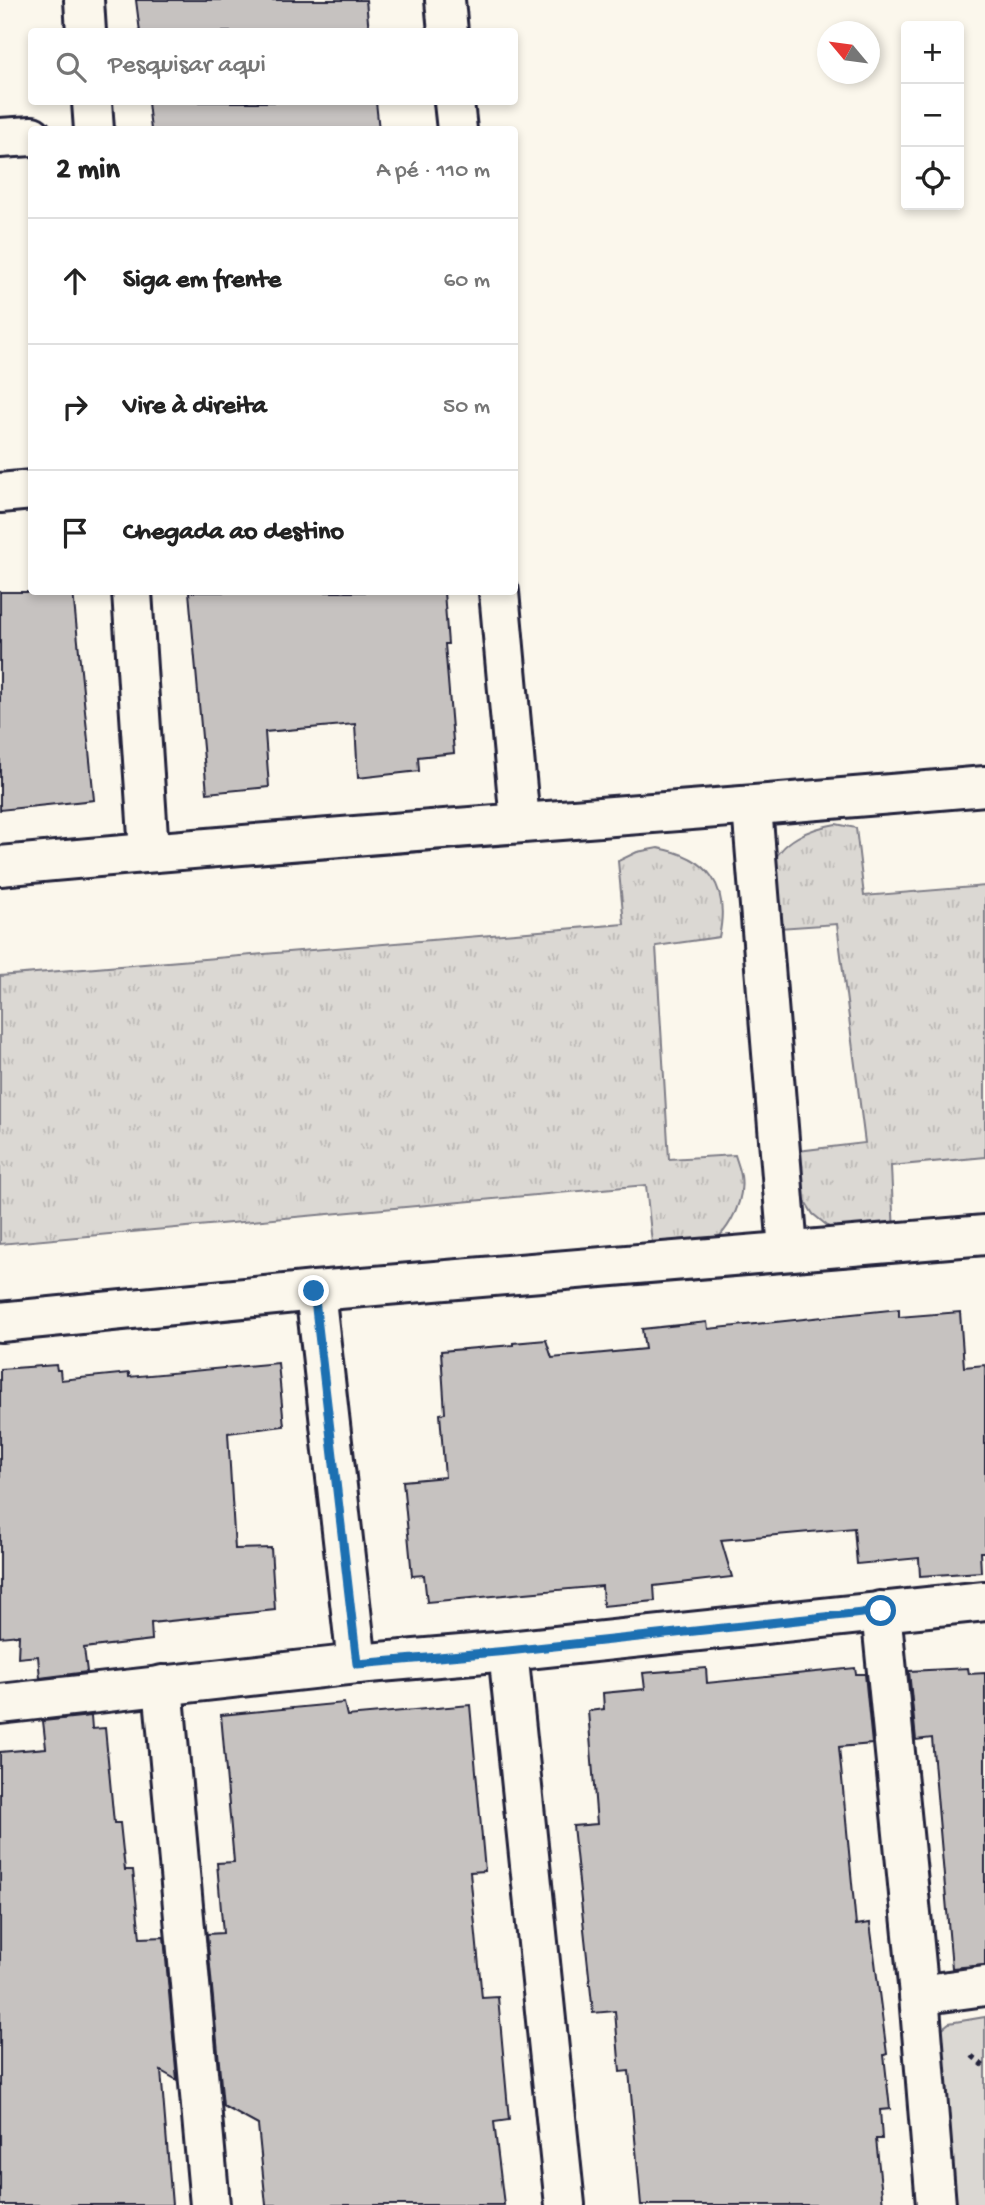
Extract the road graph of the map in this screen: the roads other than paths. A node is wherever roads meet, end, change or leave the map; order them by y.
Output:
1 (84, 0) edge
2 (445, 0) edge
3 (86, 28) edge
4 (448, 28) edge
5 (92, 105) edge
6 (454, 105) edge
7 (94, 126) edge
8 (457, 126) edge
9 (28, 136) edge
10 (0, 138) edge
11 (28, 490) edge
12 (0, 493) edge
13 (132, 595) edge
14 (499, 595) edge
15 (985, 786) edge
16 (752, 807) junction
17 (520, 822) junction
18 (149, 852) junction
19 (0, 866) edge
20 (985, 1235) edge
21 (788, 1250) junction
22 (314, 1291) junction
23 (0, 1322) edge
24 (985, 1601) edge
25 (881, 1611) junction
26 (508, 1651) junction
27 (357, 1664) junction
28 (163, 1685) junction
29 (0, 1704) edge
30 (985, 1986) edge
31 (919, 1995) junction
32 (210, 2205) edge
33 (565, 2205) edge
34 (936, 2205) edge

1 - 3 street
2 - 4 street
5 - 7 street
6 - 8 street
9 - 10 street
11 - 12 street
13 - 18 street
14 - 17 street
15 - 16 street
16 - 17 street
16 - 21 street
17 - 18 street
18 - 19 street
20 - 21 street
21 - 22 street
22 - 23 street
22 - 27 street
24 - 25 street
25 - 26 street
25 - 31 street
26 - 27 street
26 - 33 street
27 - 28 street
28 - 29 street
28 - 32 street
30 - 31 street
31 - 34 street

